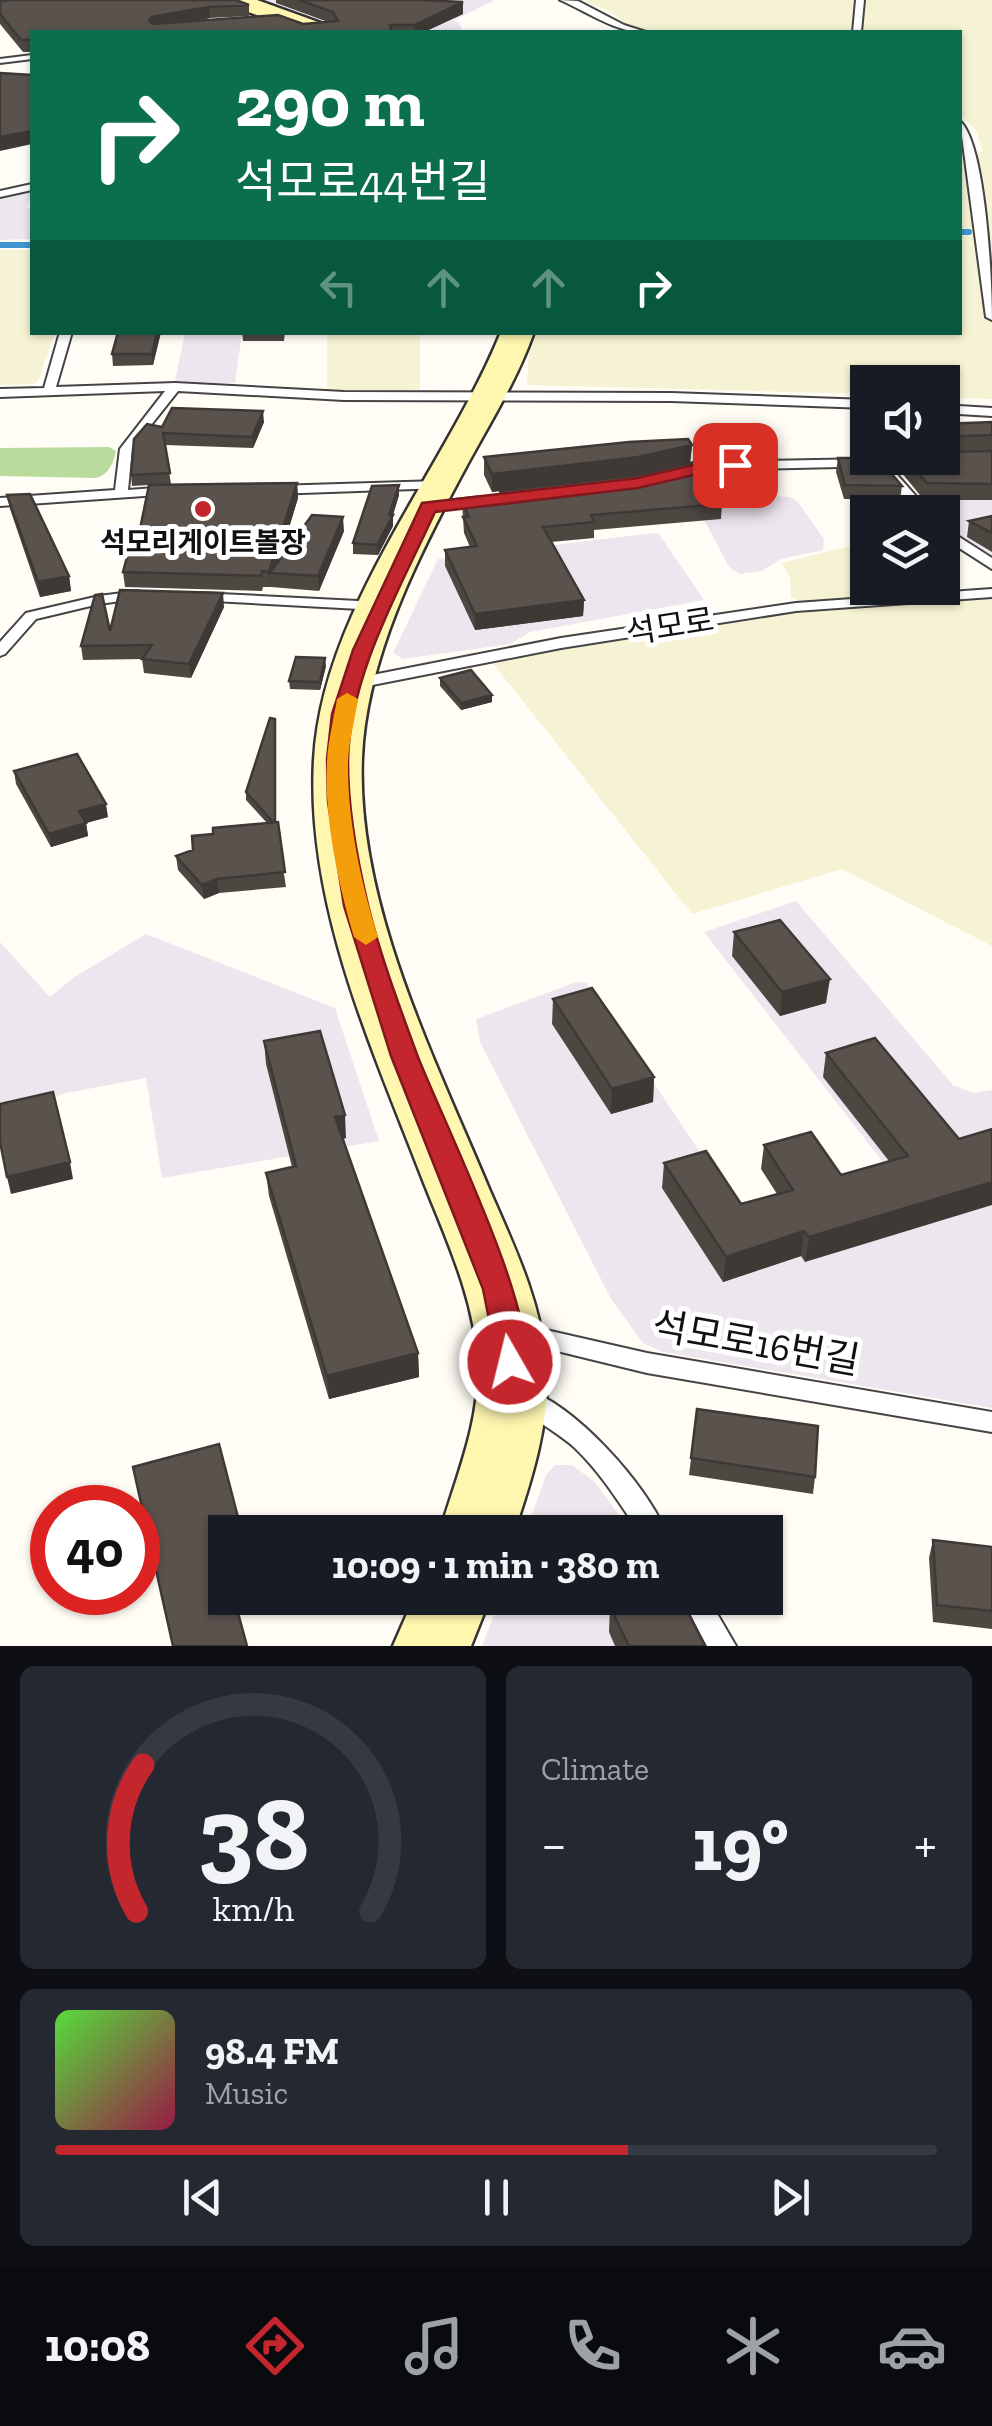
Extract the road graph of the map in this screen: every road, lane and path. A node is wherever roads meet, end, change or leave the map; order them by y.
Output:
1 (236, 0) edge
2 (564, 0) edge
3 (860, 0) edge
4 (292, 20) junction
5 (258, 21) edge
6 (319, 30) edge
7 (624, 30) edge
8 (856, 30) edge
9 (30, 57) edge
10 (0, 61) edge
11 (966, 153) edge
12 (977, 186) junction
13 (992, 186) edge
14 (30, 188) edge
15 (0, 194) edge
16 (992, 317) edge
17 (65, 335) edge
18 (517, 335) edge
19 (175, 388) junction
20 (48, 392) junction
21 (0, 393) edge
22 (493, 394) junction
23 (850, 404) edge
24 (960, 410) edge
25 (992, 412) edge
26 (850, 464) edge
27 (891, 475) edge
28 (666, 479) edge
29 (266, 490) edge
30 (188, 491) edge
31 (121, 494) junction
32 (908, 495) edge
33 (433, 496) junction
34 (498, 499) edge
35 (0, 502) edge
36 (960, 543) edge
37 (992, 565) edge
38 (992, 592) edge
39 (157, 595) edge
40 (175, 596) edge
41 (383, 606) junction
42 (0, 651) edge
43 (352, 684) junction
44 (508, 1331) junction
45 (512, 1392) junction
46 (992, 1422) edge
47 (483, 1515) edge
48 (642, 1515) edge
49 (445, 1615) edge
50 (704, 1615) edge
51 (432, 1646) edge
52 (722, 1646) edge

1 - 4 street
2 - 7 lane
3 - 8 lane
4 - 5 lane
4 - 6 street
9 - 10 lane
11 - 12 lane
12 - 13 lane
12 - 16 lane
14 - 15 lane
17 - 20 lane
18 - 22 street
19 - 20 lane
19 - 22 lane
19 - 31 lane
20 - 21 lane
22 - 23 lane
22 - 33 street
24 - 25 lane
26 - 28 lane
27 - 32 lane
29 - 33 lane
30 - 31 lane
31 - 35 lane
33 - 34 lane
33 - 41 street
36 - 37 lane
38 - 43 lane, 석모로
39 - 42 lane
40 - 41 lane
41 - 43 street
43 - 44 street
44 - 45 street
44 - 46 lane, 석모로16번길
45 - 47 street
45 - 48 lane
49 - 51 street
50 - 52 lane

